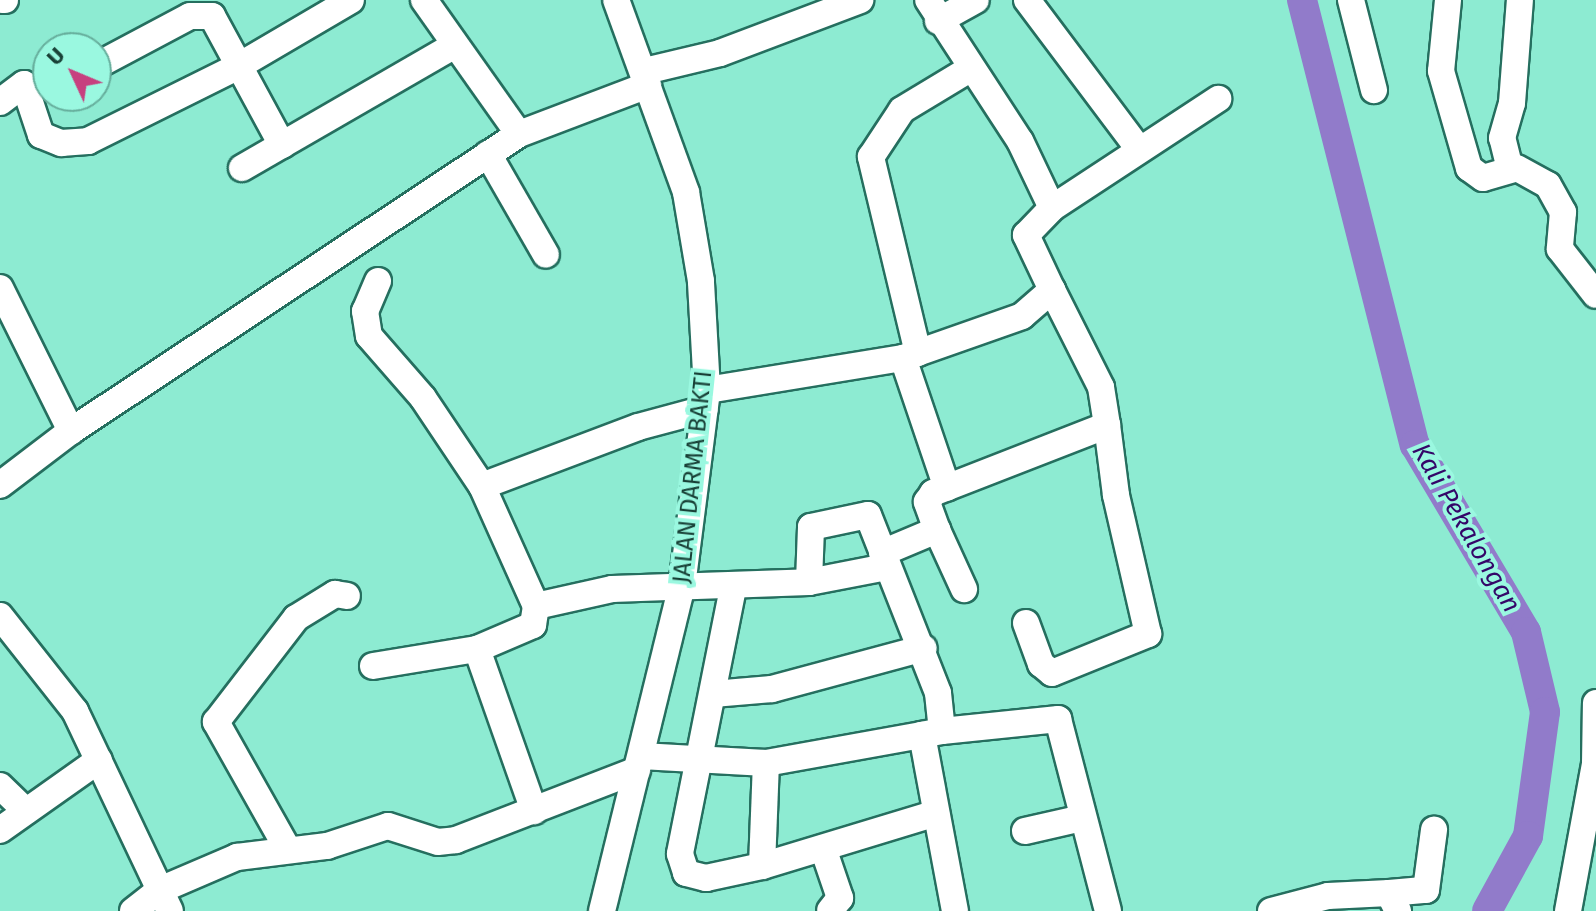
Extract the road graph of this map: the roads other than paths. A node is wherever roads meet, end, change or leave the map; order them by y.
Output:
1 (351, 0) edge
2 (424, 0) edge
3 (616, 0) edge
4 (860, 0) edge
5 (976, 0) edge
6 (1027, 0) edge
7 (1351, 0) edge
8 (1448, 0) edge
9 (1520, 0) edge
10 (933, 10) edge
11 (455, 45) junction
12 (112, 58) edge
13 (237, 67) junction
14 (970, 69) junction
15 (647, 78) junction
16 (1374, 90) dead end
17 (1218, 99) dead end
18 (0, 102) edge
19 (519, 134) junction
20 (282, 145) junction
21 (1139, 149) junction
22 (488, 154) junction
23 (242, 168) dead end
24 (1510, 169) junction
25 (1052, 208) junction
26 (546, 255) dead end
27 (378, 281) dead end
28 (0, 288) edge
29 (1052, 290) junction
30 (1596, 295) edge
31 (911, 355) junction
32 (706, 400) junction
33 (1107, 425) junction
34 (71, 431) junction
35 (0, 485) edge
36 (482, 486) junction
37 (947, 488) junction
38 (937, 530) junction
39 (884, 560) junction
40 (809, 582) junction
41 (707, 587) junction
42 (964, 589) dead end
43 (347, 596) dead end
44 (536, 606) junction
45 (0, 616) edge
46 (1026, 623) dead end
47 (924, 648) junction
48 (477, 649) junction
49 (373, 666) dead end
50 (713, 694) junction
51 (1596, 703) edge
52 (932, 733) junction
53 (99, 760) junction
54 (639, 763) junction
55 (682, 763) junction
56 (766, 763) junction
57 (0, 786) edge
58 (23, 808) junction
59 (534, 811) junction
60 (936, 813) junction
61 (1082, 818) junction
62 (0, 830) edge
63 (1434, 830) dead end
64 (1025, 831) dead end
65 (287, 848) junction
66 (823, 848) junction
67 (762, 866) junction
68 (165, 900) edge
69 (1394, 902) edge
70 (1332, 904) edge
71 (133, 911) edge
72 (602, 911) edge
73 (830, 911) edge
74 (955, 911) edge
75 (1108, 911) edge
76 (1271, 911) edge
77 (1568, 911) edge

1 - 13 street
2 - 11 street
3 - 15 street, JALAN DARMA BAKTI
4 - 15 street
5 - 10 street
6 - 21 street
7 - 16 street
8 - 24 street
9 - 24 street
10 - 14 street
11 - 19 street
11 - 20 street
12 - 13 street
13 - 18 street
13 - 20 street
14 - 25 street
14 - 31 street
15 - 19 street
15 - 32 street, JALAN DARMA BAKTI
17 - 21 street
19 - 22 street
20 - 23 street
21 - 25 street
22 - 26 street
22 - 34 street
24 - 30 street
25 - 29 street
27 - 36 street
28 - 34 street
29 - 31 street
29 - 33 street
31 - 32 street
31 - 37 street
32 - 36 street
32 - 41 street, JALAN DARMA BAKTI
33 - 37 street
33 - 46 street
34 - 35 street
36 - 44 street
37 - 38 street
38 - 39 street
38 - 42 street
39 - 40 street
39 - 40 street
39 - 47 street
40 - 41 street
41 - 44 street
41 - 50 street
41 - 54 street, JALAN DARMA BAKTI
43 - 65 street
44 - 48 street
45 - 53 street
47 - 50 street
47 - 52 street
48 - 49 street
48 - 59 street
50 - 55 street
51 - 77 street
52 - 56 street
52 - 60 street
52 - 61 street
53 - 58 street
53 - 68 street
54 - 55 street
54 - 59 street
54 - 72 street, JALAN DARMA BAKTI
55 - 56 street
55 - 67 street
56 - 67 street
57 - 58 street
58 - 62 street
59 - 65 street
60 - 66 street
60 - 74 street
61 - 64 street
61 - 75 street
63 - 69 street
65 - 68 street
66 - 67 street
66 - 73 street
68 - 71 street
69 - 70 street
70 - 76 street

